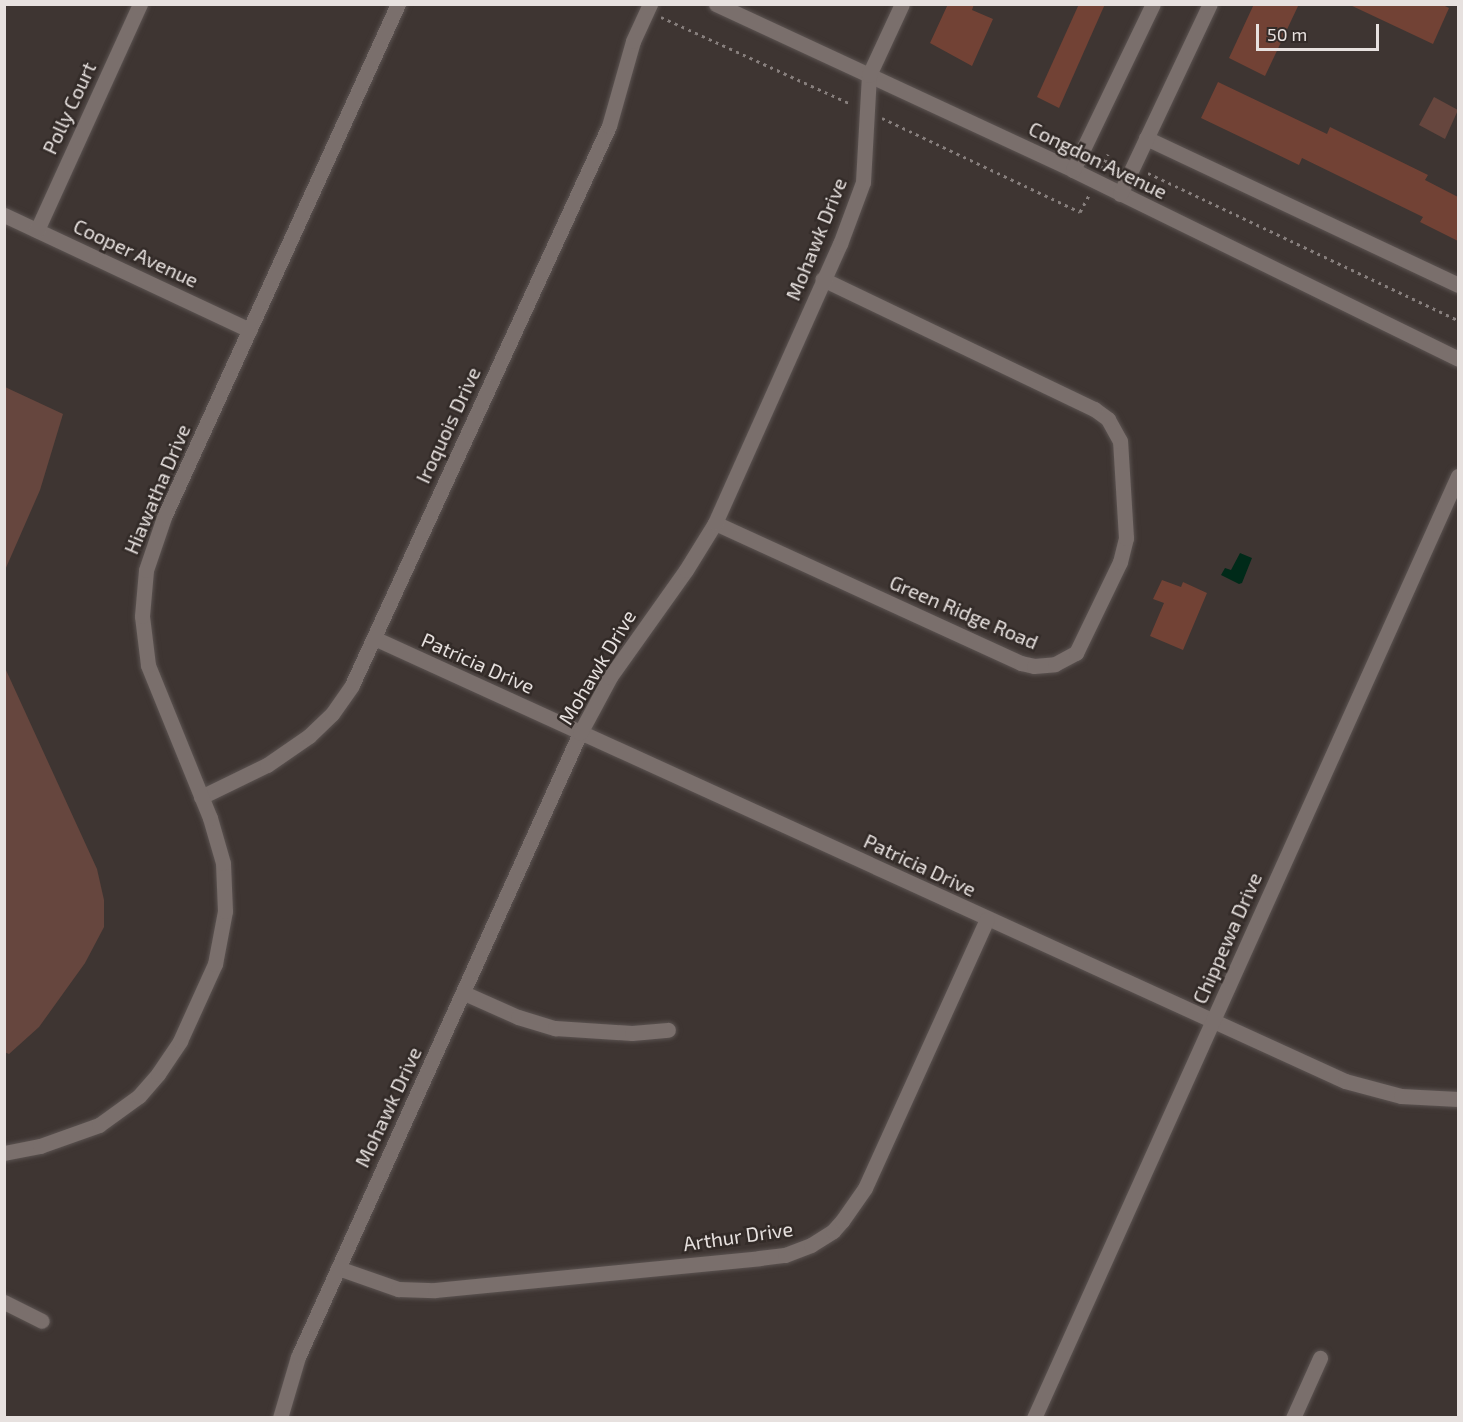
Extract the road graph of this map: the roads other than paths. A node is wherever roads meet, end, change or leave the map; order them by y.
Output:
1 (140, 4) edge
2 (398, 4) edge
3 (716, 4) edge
4 (902, 4) edge
5 (1153, 4) edge
6 (1210, 4) edge
7 (654, 10) edge
8 (869, 75) junction
9 (1146, 138) junction
10 (1073, 170) junction
11 (1120, 194) junction
12 (4, 215) edge
13 (37, 230) junction
14 (823, 279) junction
15 (1458, 285) edge
16 (249, 330) junction
17 (1458, 359) edge
18 (1458, 476) edge
19 (715, 523) junction
20 (374, 638) junction
21 (580, 733) junction
22 (201, 796) junction
23 (987, 919) junction
24 (464, 993) junction
25 (1212, 1022) junction
26 (668, 1030) dead end
27 (1458, 1099) edge
28 (4, 1153) edge
29 (338, 1268) junction
30 (4, 1302) edge
31 (42, 1321) dead end
32 (1320, 1358) dead end
33 (280, 1418) edge
34 (1034, 1418) edge
35 (1293, 1418) edge

1 - 13 street, Polly Court
2 - 16 street, Hiawatha Drive
3 - 8 street, Congdon Avenue
4 - 8 street, Mohawk Drive
5 - 10 street
6 - 9 street
7 - 20 street, Iroquois Drive
8 - 10 street, Congdon Avenue
8 - 14 street, Mohawk Drive
9 - 11 street
9 - 15 street
10 - 11 street, Congdon Avenue
11 - 17 street, Congdon Avenue
12 - 13 street, Cooper Avenue
13 - 16 street, Cooper Avenue
14 - 19 street, Mohawk Drive
14 - 19 street, Green Ridge Road
16 - 22 street, Hiawatha Drive
18 - 25 street, Chippewa Drive
19 - 21 street, Mohawk Drive
20 - 21 street, Patricia Drive
20 - 22 street, Iroquois Drive
21 - 23 street, Patricia Drive
21 - 24 street, Mohawk Drive
22 - 28 street, Hiawatha Drive
23 - 25 street, Patricia Drive
23 - 29 street, Arthur Drive
24 - 26 street
24 - 29 street, Mohawk Drive
25 - 27 street, Patricia Drive
25 - 34 street, Chippewa Drive
29 - 33 street, Mohawk Drive
30 - 31 street
32 - 35 street

